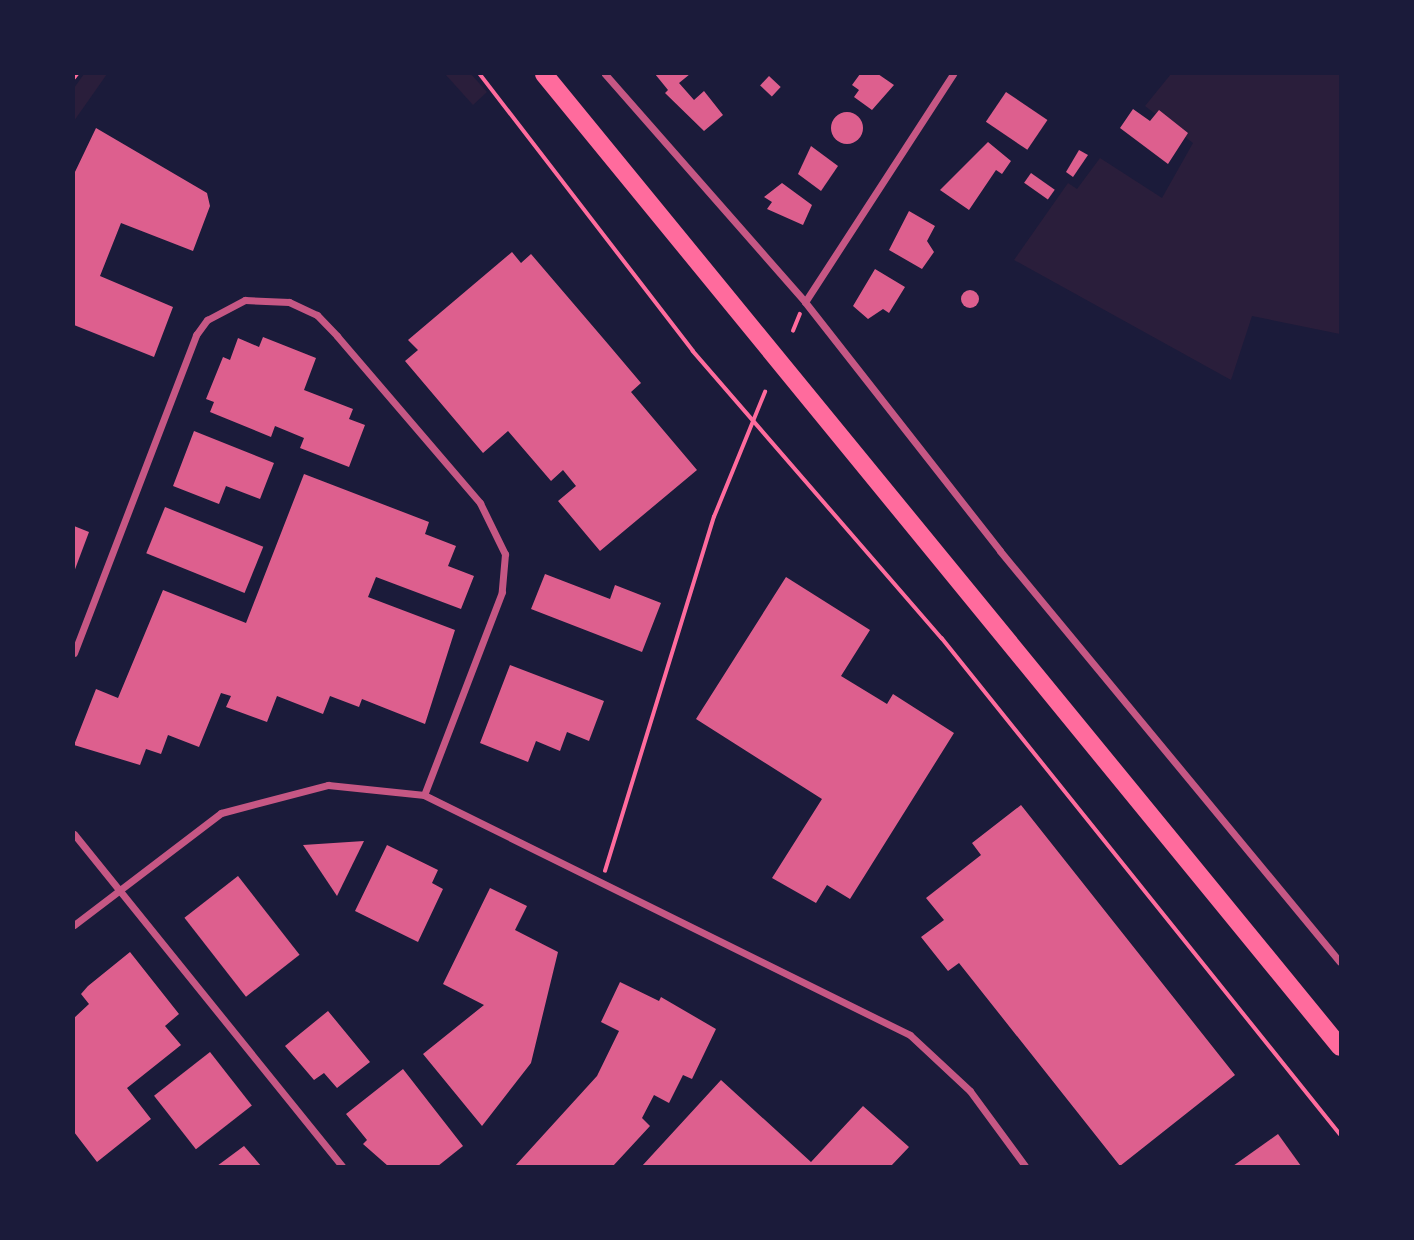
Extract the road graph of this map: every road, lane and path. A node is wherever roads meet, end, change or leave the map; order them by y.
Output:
1 (77, 74) edge
2 (481, 74) edge
3 (544, 74) edge
4 (605, 74) edge
5 (953, 74) edge
6 (74, 78) edge
7 (805, 302) junction
8 (765, 392) dead end
9 (751, 422) junction
10 (74, 653) edge
11 (424, 795) junction
12 (74, 834) edge
13 (602, 879) junction
14 (118, 889) junction
15 (74, 925) edge
16 (1340, 962) edge
17 (1340, 1047) edge
18 (1340, 1134) edge
19 (342, 1167) edge
20 (1024, 1167) edge

1 - 6 path
2 - 9 path
3 - 17 main road
4 - 7 street
5 - 7 street
7 - 16 street
8 - 9 path
9 - 13 path
9 - 18 path
10 - 11 street
11 - 13 street
11 - 14 street
12 - 14 street
13 - 20 street
14 - 15 street
14 - 19 street

